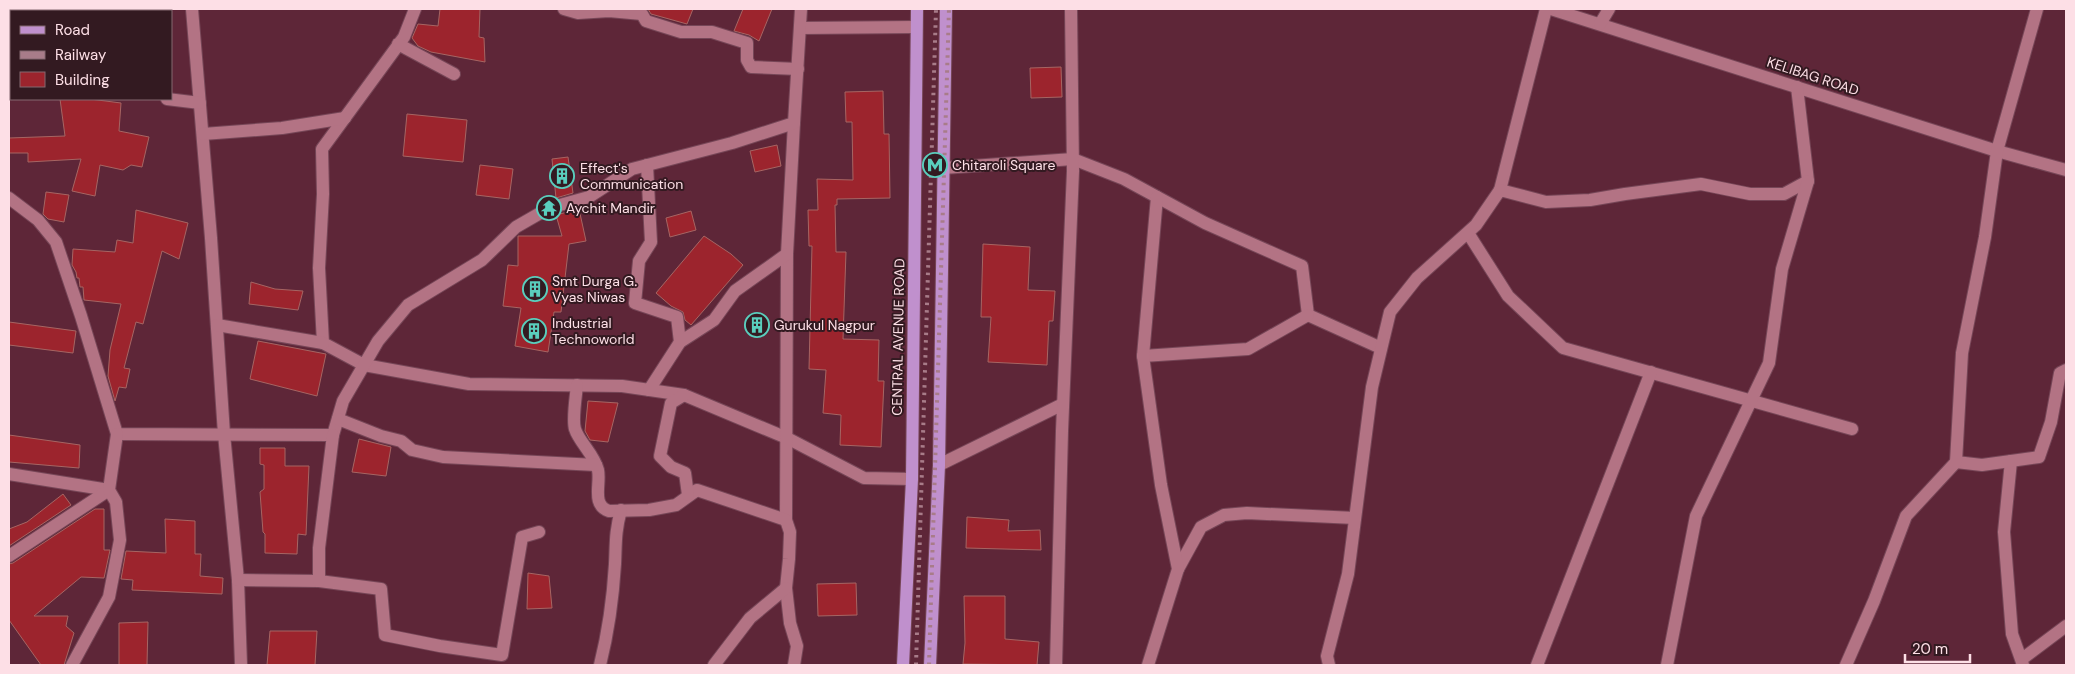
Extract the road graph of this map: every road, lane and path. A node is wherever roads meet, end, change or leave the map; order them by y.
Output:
1 (192, 9) edge
2 (416, 9) edge
3 (564, 9) edge
4 (801, 9) edge
5 (917, 9) edge
6 (946, 9) edge
7 (1071, 9) edge
8 (1546, 9) edge
9 (1551, 9) edge
10 (1609, 9) edge
11 (2037, 9) edge
12 (1600, 24) junction
13 (916, 27) junction
14 (800, 28) junction
15 (398, 44) junction
16 (798, 69) junction
17 (454, 74) dead end
18 (1798, 87) junction
19 (172, 100) edge
20 (200, 103) junction
21 (345, 118) junction
22 (794, 123) junction
23 (203, 134) junction
24 (1997, 151) junction
25 (1073, 159) junction
26 (647, 165) junction
27 (943, 168) junction
28 (2066, 170) edge
29 (1808, 181) junction
30 (1500, 190) junction
31 (1157, 197) junction
32 (9, 198) edge
33 (1468, 233) junction
34 (787, 254) junction
35 (1308, 316) junction
36 (217, 325) junction
37 (680, 342) junction
38 (323, 343) junction
39 (1381, 348) junction
40 (1143, 356) junction
41 (364, 365) junction
42 (2066, 370) edge
43 (1650, 372) junction
44 (577, 385) junction
45 (649, 390) junction
46 (684, 395) junction
47 (1751, 400) junction
48 (1063, 404) junction
49 (338, 419) junction
50 (1852, 429) dead end
51 (117, 434) junction
52 (224, 434) junction
53 (333, 435) junction
54 (787, 438) junction
55 (2011, 461) junction
56 (1956, 462) junction
57 (596, 465) junction
58 (938, 465) junction
59 (9, 474) edge
60 (912, 479) junction
61 (108, 490) junction
62 (688, 495) junction
63 (621, 510) junction
64 (1355, 518) junction
65 (786, 520) junction
66 (539, 532) dead end
67 (9, 556) edge
68 (1178, 570) junction
69 (238, 580) junction
70 (319, 581) junction
71 (786, 588) junction
72 (2066, 626) edge
73 (503, 660) edge
74 (2022, 662) edge
75 (72, 665) edge
76 (241, 665) edge
77 (600, 665) edge
78 (714, 665) edge
79 (794, 665) edge
80 (903, 665) edge
81 (930, 665) edge
82 (1056, 665) edge
83 (1148, 665) edge
84 (1329, 665) edge
85 (1537, 665) edge
86 (1667, 665) edge
87 (1846, 665) edge

1 - 20 street
2 - 15 street
3 - 16 street
4 - 14 street
5 - 13 main road, CENTRAL AVENUE ROAD
6 - 27 main road
7 - 25 street
8 - 30 street
9 - 12 street, KELIBAG ROAD
10 - 12 street
11 - 24 street
12 - 18 street, KELIBAG ROAD
13 - 14 street
13 - 60 main road, CENTRAL AVENUE ROAD
14 - 16 street
15 - 17 street
15 - 21 street
16 - 22 street
18 - 24 street, KELIBAG ROAD
18 - 29 street
19 - 20 street
20 - 23 street
21 - 23 street
21 - 38 street
22 - 26 street
22 - 34 street
23 - 36 street
24 - 28 street, KELIBAG ROAD
24 - 56 street
25 - 27 street
25 - 31 street
25 - 48 street
26 - 37 street
26 - 41 street
27 - 58 main road
29 - 30 street
29 - 47 street
30 - 33 street
31 - 35 street
31 - 40 street
32 - 51 street
33 - 39 street
33 - 43 street
34 - 37 street
34 - 54 street
35 - 39 street
35 - 40 street
36 - 38 street
36 - 52 street
37 - 45 street
38 - 41 street
39 - 64 street
40 - 68 street
41 - 44 street
41 - 49 street
42 - 55 street
43 - 47 street
43 - 85 street
44 - 45 street
44 - 57 street
45 - 46 street
46 - 54 street
46 - 62 street
47 - 50 street
47 - 86 street
48 - 58 street
48 - 82 street
49 - 53 street
49 - 57 street
51 - 52 street
51 - 61 street
52 - 53 street
52 - 69 street
53 - 70 street
54 - 60 street
54 - 65 street
55 - 56 street
55 - 74 street
56 - 87 street
57 - 63 street
58 - 81 main road
59 - 61 street
60 - 80 main road, CENTRAL AVENUE ROAD
61 - 67 street
61 - 75 street
62 - 63 street
62 - 65 street
63 - 77 street
64 - 68 street
64 - 84 street
65 - 71 street
66 - 73 street
68 - 83 street
69 - 70 street
69 - 76 street
70 - 73 street
71 - 78 street
71 - 79 street
72 - 74 street

